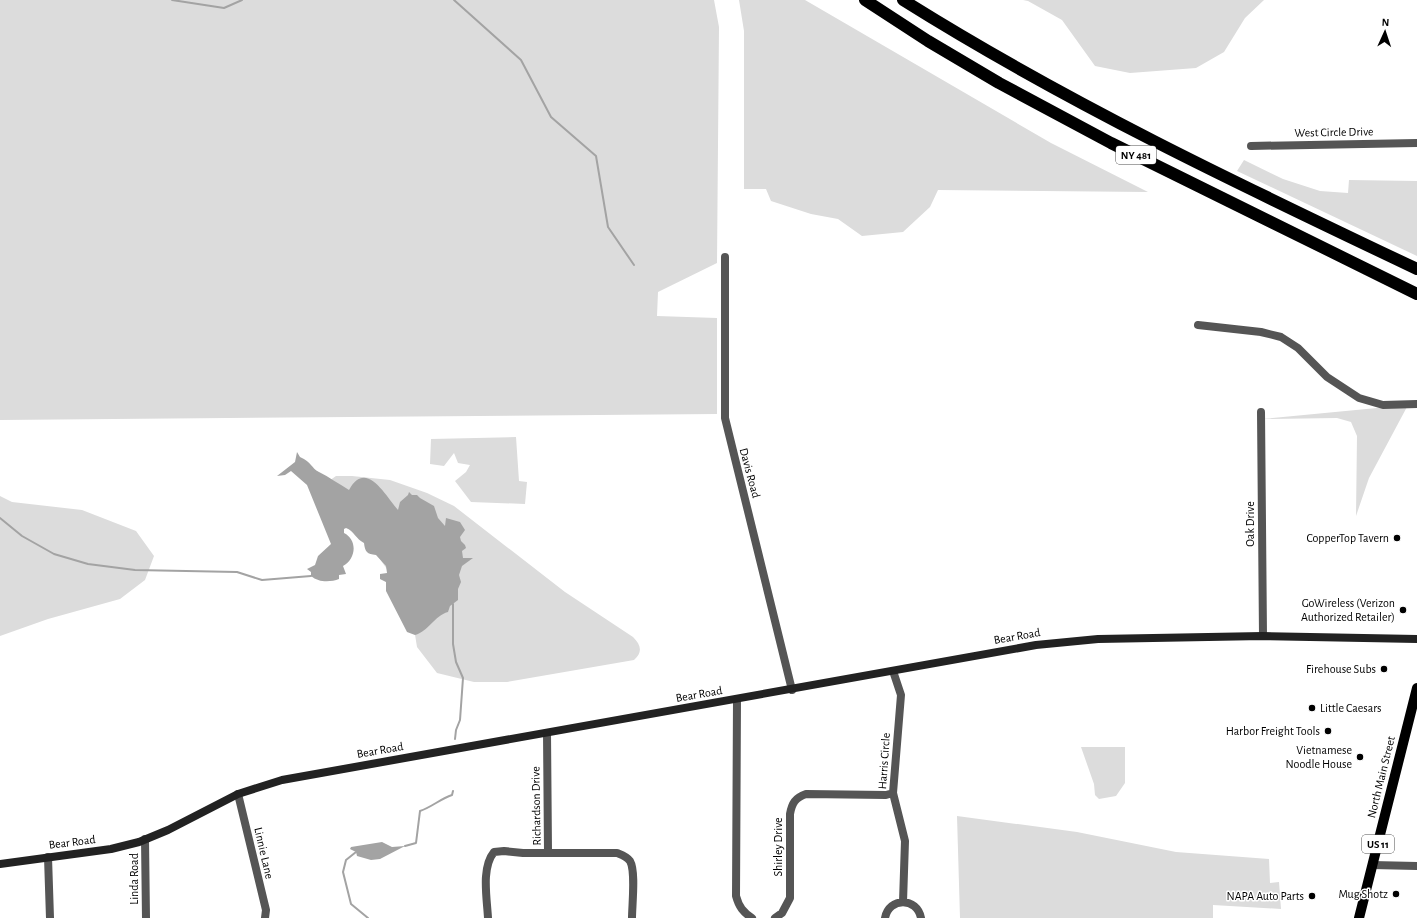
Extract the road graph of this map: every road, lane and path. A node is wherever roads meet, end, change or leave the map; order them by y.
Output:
1 (865, 0) edge
2 (903, 0) edge
3 (1417, 142) edge
4 (1251, 146) dead end
5 (725, 257) dead end
6 (1417, 269) edge
7 (1417, 294) edge
8 (1198, 325) dead end
9 (1417, 404) edge
10 (1261, 412) dead end
11 (1263, 636) junction
12 (1417, 639) edge
13 (893, 671) junction
14 (1417, 688) edge
15 (792, 690) junction
16 (737, 700) junction
17 (547, 733) junction
18 (893, 793) junction
19 (238, 794) junction
20 (145, 839) junction
21 (548, 852) junction
22 (48, 857) junction
23 (0, 864) edge
24 (1372, 865) junction
25 (1417, 866) edge
26 (903, 902) junction
27 (50, 918) edge
28 (146, 918) edge
29 (265, 918) edge
30 (488, 918) edge
31 (632, 918) edge
32 (752, 918) edge
33 (775, 918) edge
34 (885, 918) edge
35 (921, 918) edge
36 (1359, 918) edge

1 - 7 highway, NY 481
2 - 6 highway, NY 481
3 - 4 street, West Circle Drive
5 - 15 street, Davis Road
8 - 9 street
10 - 11 street, Oak Drive
11 - 12 main road, Bear Road
11 - 13 main road, Bear Road
13 - 15 main road, Bear Road
13 - 18 street, Harris Circle
14 - 24 main road, North Main Street / US 11
15 - 16 main road, Bear Road
16 - 17 main road, Bear Road
16 - 32 street
17 - 19 main road, Bear Road
17 - 21 street, Richardson Drive
18 - 26 street, Harris Circle
18 - 33 street, Shirley Drive
19 - 20 main road, Bear Road
19 - 29 street, Linnie Lane
20 - 22 main road, Bear Road
20 - 28 street, Linda Road
21 - 30 street, Richardson Drive
21 - 31 street
22 - 23 main road, Bear Road
22 - 27 street
24 - 25 street
24 - 36 main road, North Main Street / US 11
26 - 34 street
26 - 35 street

